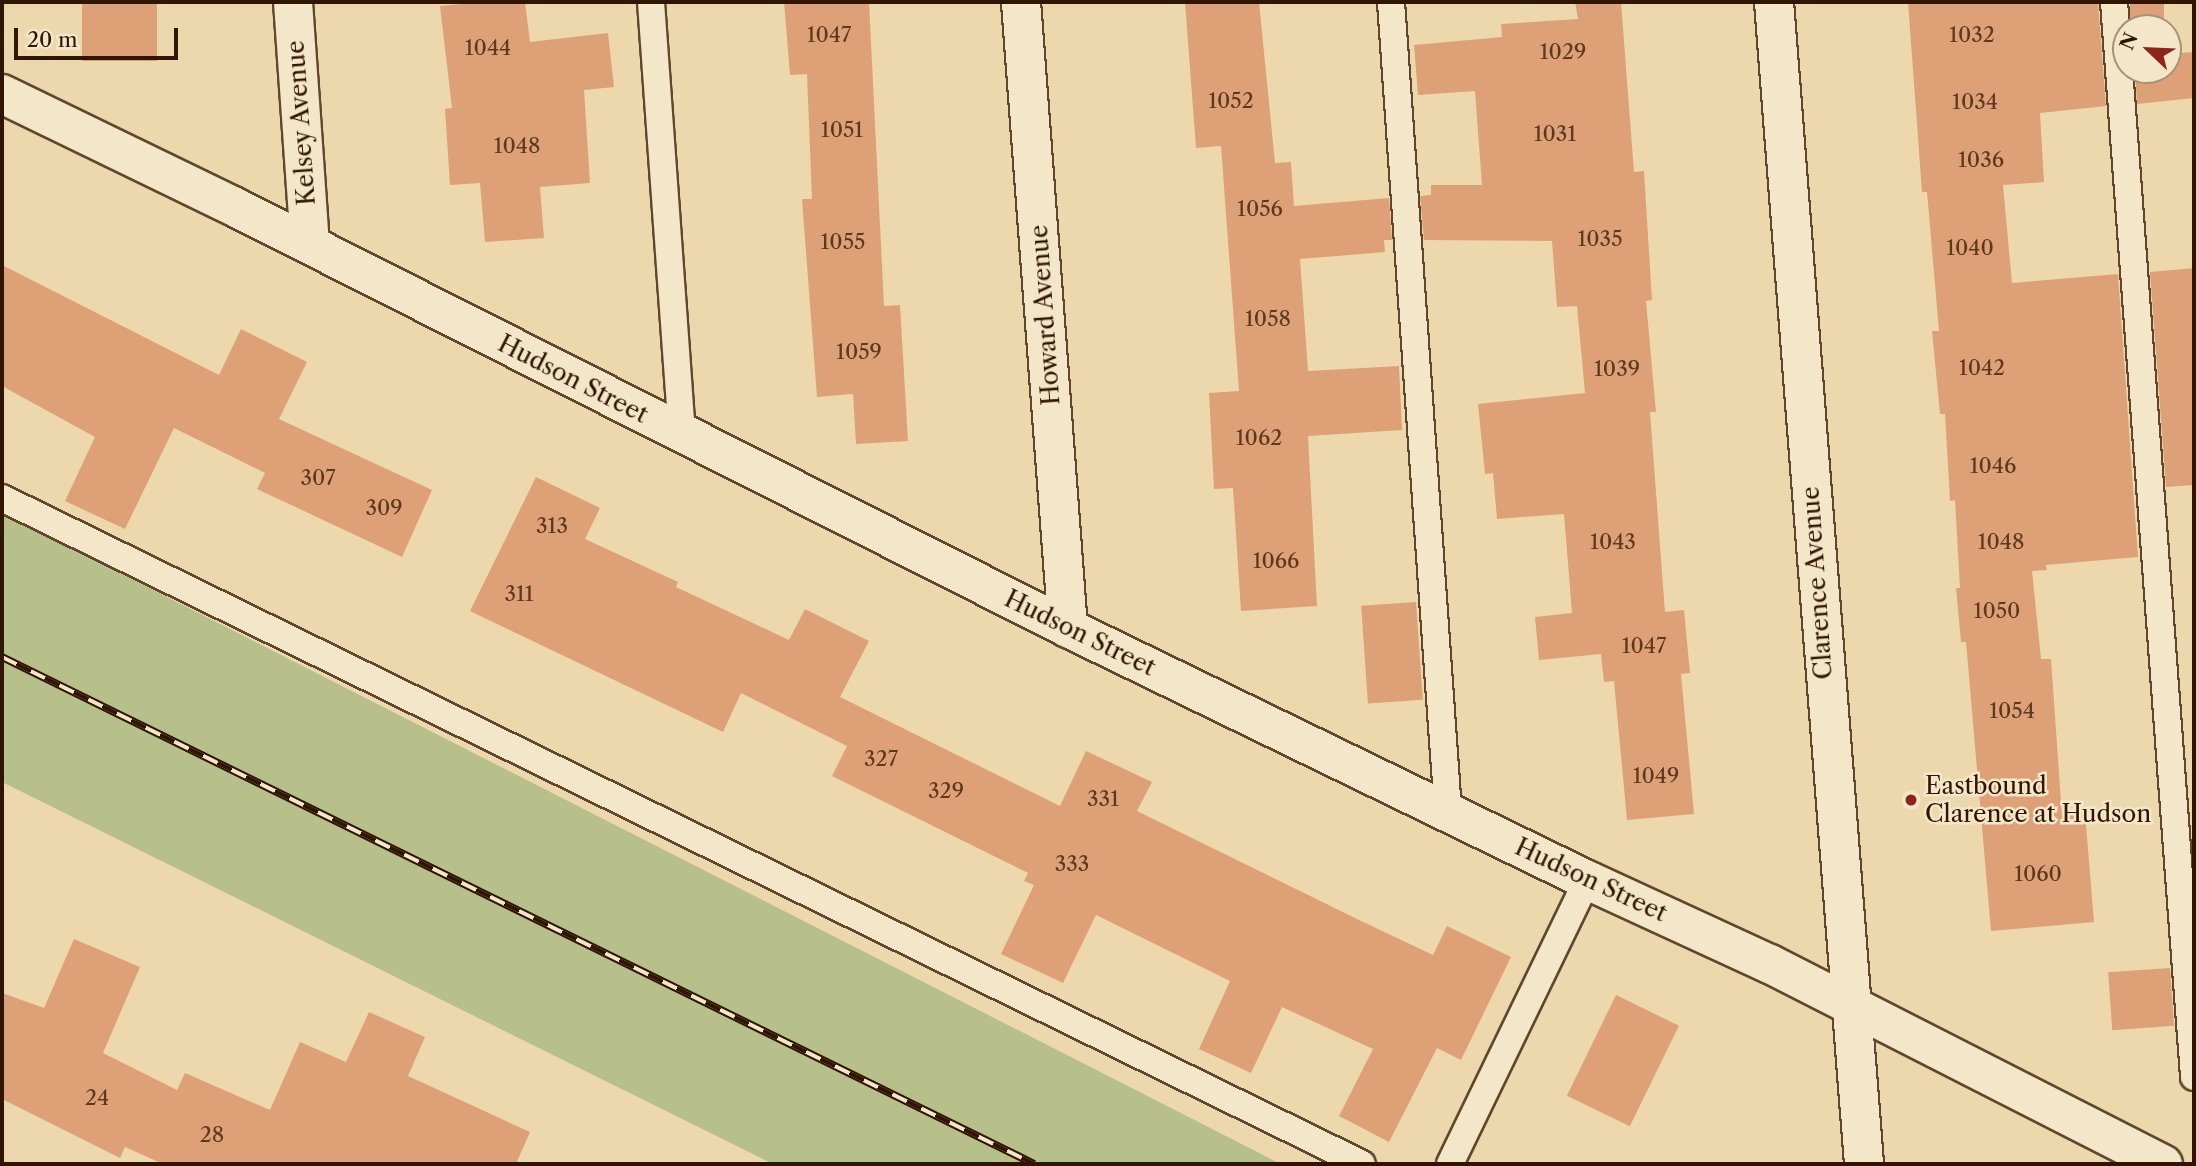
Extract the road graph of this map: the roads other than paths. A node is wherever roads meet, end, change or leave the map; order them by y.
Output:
1 (293, 2) edge
2 (651, 2) edge
3 (1021, 2) edge
4 (1391, 2) edge
5 (1774, 2) edge
6 (2114, 2) edge
7 (2, 94) edge
8 (310, 244) junction
9 (682, 435) junction
10 (2, 498) edge
11 (1068, 628) junction
12 (1448, 811) junction
13 (1587, 880) junction
14 (1848, 1005) junction
15 (2194, 1077) edge
16 (1362, 1164) edge
17 (1450, 1164) edge
18 (1864, 1164) edge
19 (2162, 1164) edge

1 - 8 street, Kelsey Avenue
2 - 9 lane
3 - 11 street, Howard Avenue
4 - 12 lane
5 - 14 street, Clarence Avenue
6 - 15 lane
7 - 8 street, Hudson Street
8 - 9 street, Hudson Street
9 - 11 street, Hudson Street
10 - 16 lane
11 - 12 street, Hudson Street
12 - 13 street, Hudson Street
13 - 14 street, Hudson Street
13 - 17 lane
14 - 18 street, Clarence Avenue
14 - 19 street, Hudson Street

